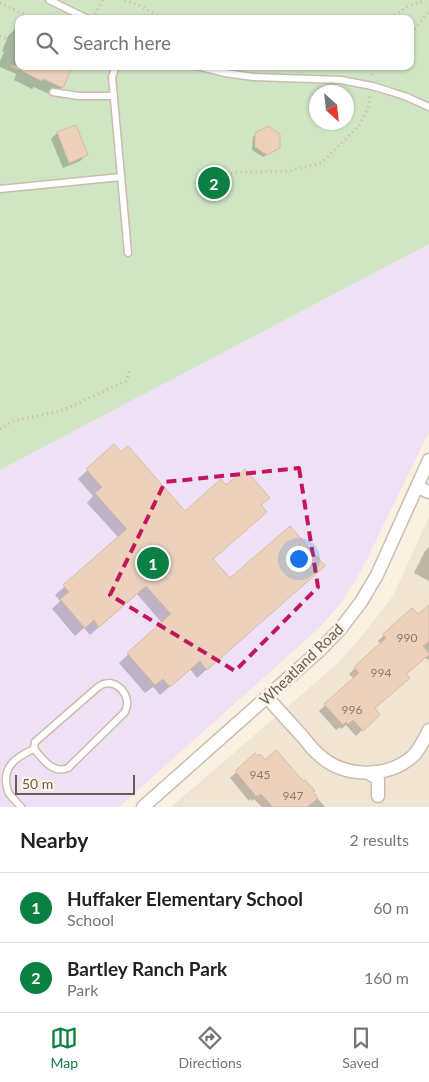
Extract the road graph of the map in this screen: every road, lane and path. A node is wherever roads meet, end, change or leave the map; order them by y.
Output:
1 (49, 0) edge
2 (103, 0) edge
3 (125, 0) edge
4 (426, 0) edge
5 (0, 3) edge
6 (429, 11) edge
7 (26, 15) edge
8 (80, 15) edge
9 (94, 15) edge
10 (156, 15) edge
11 (395, 15) edge
12 (414, 29) edge
13 (0, 36) edge
14 (7, 39) dead end
15 (115, 70) edge
16 (213, 70) edge
17 (372, 86) junction
18 (53, 92) dead end
19 (114, 96) junction
20 (429, 107) edge
21 (121, 177) junction
22 (201, 177) dead end
23 (0, 189) edge
24 (128, 253) dead end
25 (130, 368) dead end
26 (0, 429) edge
27 (429, 460) edge
28 (417, 487) junction
29 (429, 492) edge
30 (267, 697) junction
31 (429, 730) edge
32 (34, 748) junction
33 (369, 773) junction
34 (378, 796) dead end
35 (21, 807) edge
36 (143, 807) edge

1 - 8 lane
2 - 9 path
3 - 10 path
4 - 11 path
5 - 7 path
6 - 12 path
13 - 14 path
15 - 19 lane
16 - 17 lane
17 - 20 lane
17 - 22 path
18 - 19 lane
19 - 21 lane
21 - 23 lane
21 - 24 lane
25 - 26 path
27 - 28 street, Wheatland Road
28 - 29 street
28 - 30 street, Wheatland Road
30 - 33 street
30 - 36 street, Wheatland Road
31 - 33 street
32 - 32 lane
32 - 35 lane
33 - 34 street

